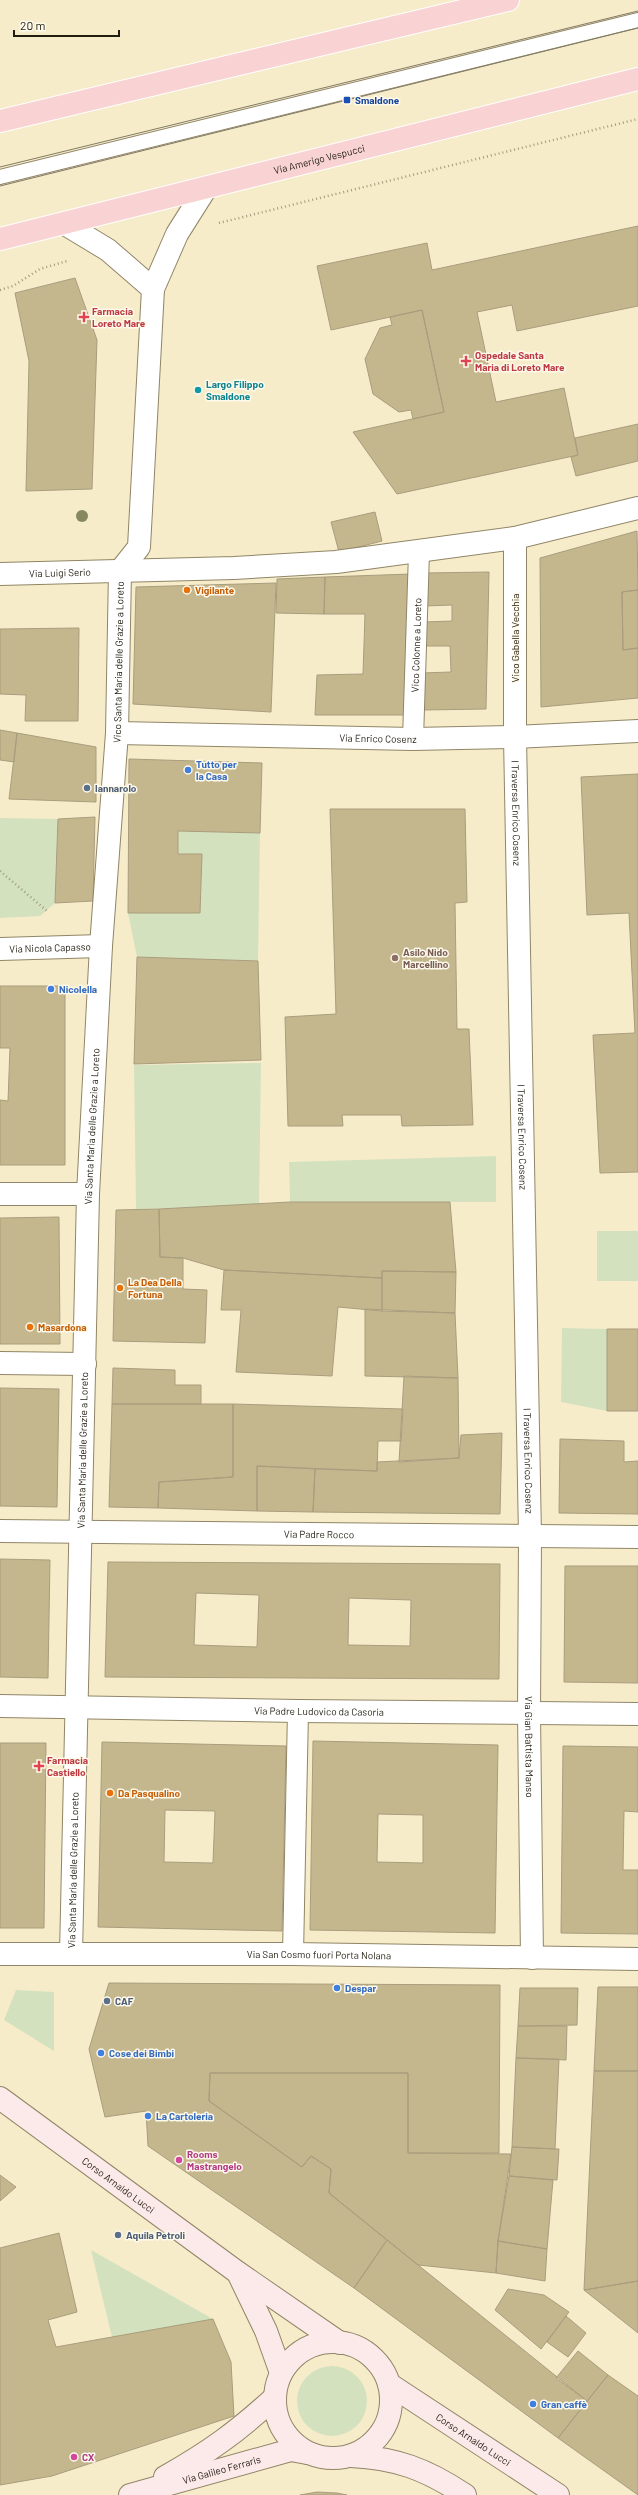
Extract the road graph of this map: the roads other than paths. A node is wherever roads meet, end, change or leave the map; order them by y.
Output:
1 (508, 0) edge
2 (638, 20) edge
3 (638, 79) edge
4 (0, 121) edge
5 (0, 177) edge
6 (206, 188) junction
7 (65, 224) junction
8 (0, 239) edge
9 (153, 289) junction
10 (638, 508) edge
11 (515, 538) junction
12 (419, 552) junction
13 (120, 570) junction
14 (0, 574) edge
15 (638, 731) edge
16 (117, 733) junction
17 (515, 737) junction
18 (413, 739) junction
19 (101, 946) junction
20 (0, 949) edge
21 (0, 1194) edge
22 (88, 1194) junction
23 (0, 1363) edge
24 (85, 1364) junction
25 (0, 1531) edge
26 (81, 1531) junction
27 (530, 1536) junction
28 (638, 1537) edge
29 (0, 1706) edge
30 (77, 1707) junction
31 (298, 1711) junction
32 (528, 1713) junction
33 (638, 1714) edge
34 (0, 1954) edge
35 (71, 1954) junction
36 (293, 1954) junction
37 (532, 1958) junction
38 (638, 1959) edge
39 (0, 2098) edge
40 (238, 2272) junction
41 (340, 2343) junction
42 (281, 2373) junction
43 (389, 2384) junction
44 (274, 2398) junction
45 (307, 2453) junction
46 (351, 2456) junction
47 (133, 2494) edge
48 (465, 2495) edge
49 (558, 2495) edge

1 - 4 main road
2 - 5 lane
3 - 6 main road, Via Amerigo Vespucci
6 - 7 main road, Via Amerigo Vespucci
6 - 9 street
7 - 8 main road, Via Amerigo Vespucci
7 - 9 street
9 - 13 street, Vico Santa Maria delle Grazie a Loreto
10 - 11 street, Via Luigi Serio
11 - 12 street, Via Luigi Serio
11 - 17 street, Vico Gabella Vecchia
12 - 13 street, Via Luigi Serio
12 - 18 street, Vico Colonne a Loreto
13 - 14 street, Via Luigi Serio
13 - 16 street, Vico Santa Maria delle Grazie a Loreto
15 - 17 street, Via Enrico Cosenz
16 - 18 street, Via Enrico Cosenz
16 - 19 street, Vico Santa Maria delle Grazie a Loreto
17 - 18 street, Via Enrico Cosenz
17 - 27 street, I Traversa Enrico Cosenz
19 - 20 street, Via Nicola Capasso
19 - 22 street, Via Santa Maria delle Grazie a Loreto
21 - 22 street
22 - 24 street, Via Santa Maria delle Grazie a Loreto
23 - 24 street
24 - 26 street, Via Santa Maria delle Grazie a Loreto
25 - 26 street, Via Padre Rocco
26 - 27 street, Via Padre Rocco
26 - 30 street, Via Santa Maria delle Grazie a Loreto
27 - 28 street, Via Padre Rocco
27 - 32 street, Via Gian Battista Manso
29 - 30 street, Via Padre Ludovico da Casoria
30 - 31 street, Via Padre Ludovico da Casoria
30 - 35 street, Via Santa Maria delle Grazie a Loreto
31 - 32 street, Via Padre Ludovico da Casoria
31 - 36 street
32 - 33 street, Via Padre Ludovico da Casoria
32 - 37 street, Via Gian Battista Manso
34 - 35 street, Via San Cosmo fuori Porta Nolana
35 - 36 street, Via San Cosmo fuori Porta Nolana
36 - 37 street, Via San Cosmo fuori Porta Nolana
37 - 38 street, Via San Cosmo fuori Porta Nolana
39 - 40 main road, Corso Arnaldo Lucci
40 - 41 main road, Corso Arnaldo Lucci
40 - 42 main road, Corso Arnaldo Lucci
41 - 42 main road
41 - 43 main road
42 - 44 main road
43 - 46 main road
43 - 49 main road, Corso Arnaldo Lucci
44 - 45 main road
44 - 47 main road, Via Galileo Ferraris
45 - 46 main road
45 - 47 main road, Via Galileo Ferraris
46 - 48 main road

